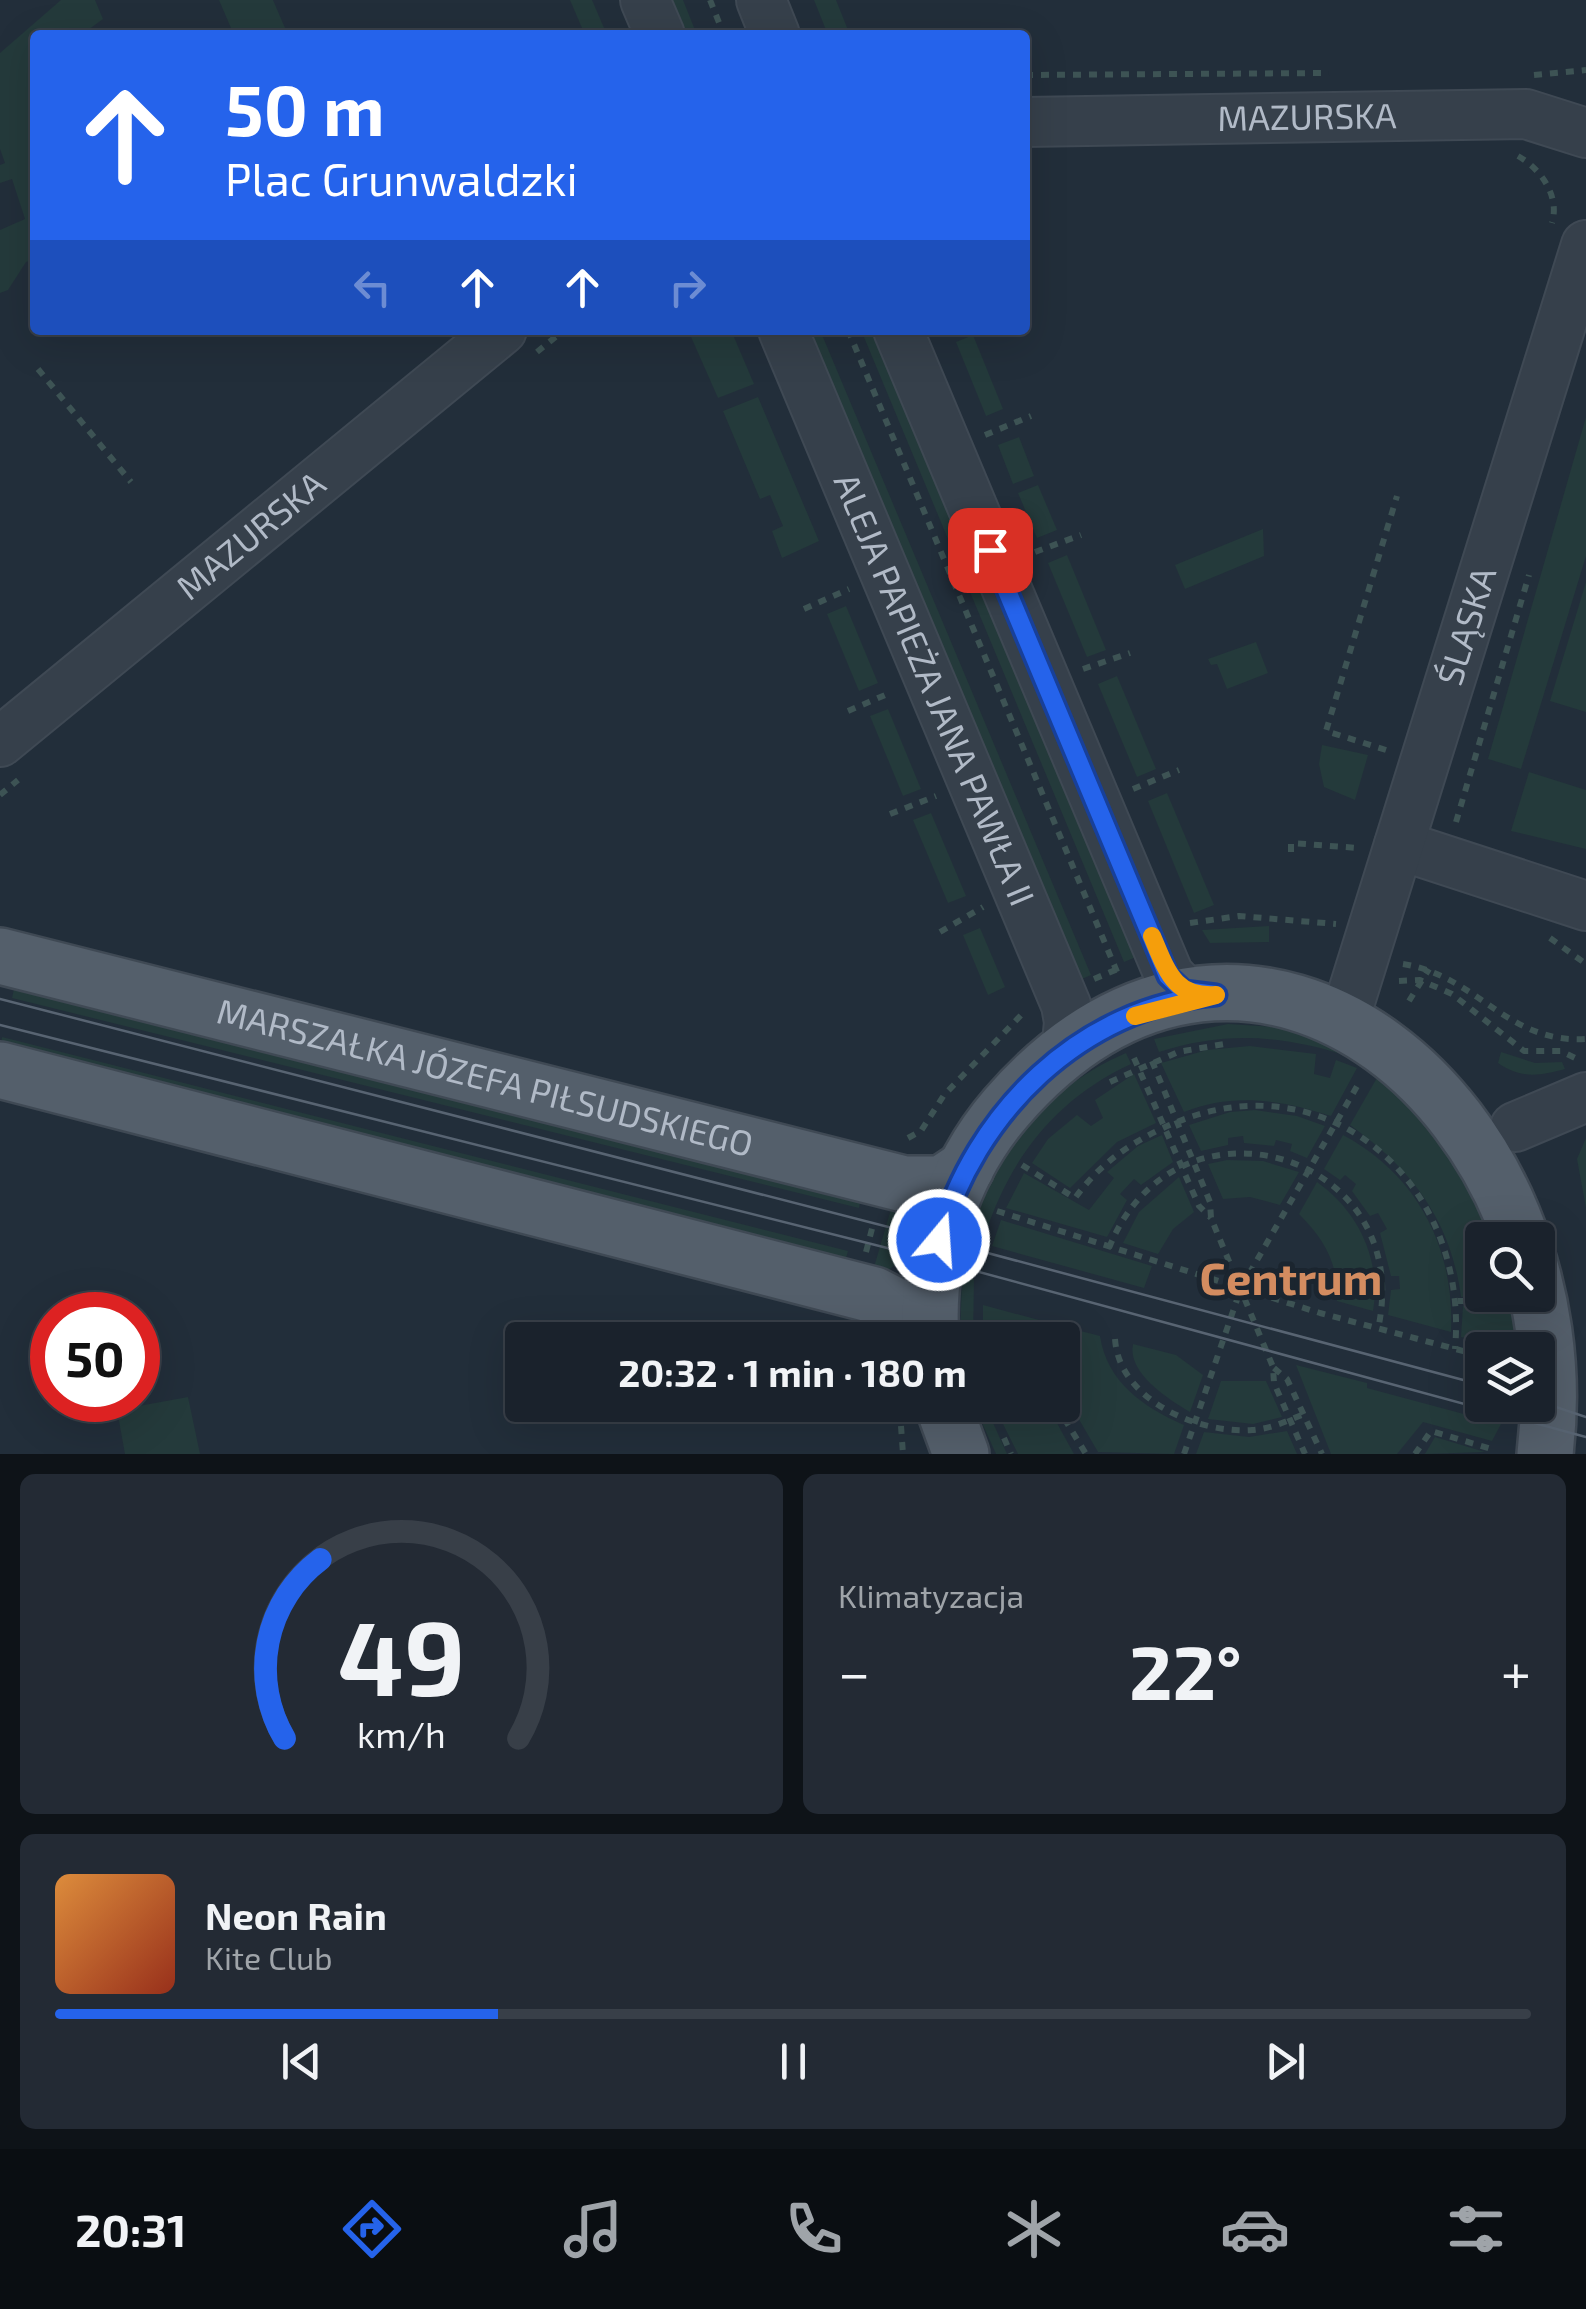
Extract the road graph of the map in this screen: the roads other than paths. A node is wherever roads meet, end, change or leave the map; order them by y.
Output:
1 (645, 0) edge
2 (761, 0) edge
3 (658, 30) edge
4 (773, 30) edge
5 (1030, 122) edge
6 (1586, 133) edge
7 (1567, 240) edge
8 (496, 335) edge
9 (785, 335) edge
10 (900, 335) edge
11 (0, 742) edge
12 (1378, 846) junction
13 (1586, 906) edge
14 (0, 956) edge
15 (1368, 982) junction
16 (1216, 995) junction
17 (1095, 1058) junction
18 (0, 1070) edge
19 (1586, 1096) edge
20 (1515, 1127) junction
21 (995, 1189) junction
22 (917, 1322) edge
23 (931, 1322) edge
24 (1581, 1346) edge
25 (929, 1422) edge
26 (1520, 1452) edge
27 (962, 1454) edge

1 - 3 street
2 - 4 street
5 - 6 street, MAZURSKA
7 - 12 street, ŚLĄSKA
8 - 11 street, MAZURSKA
9 - 17 street, ALEJA PAPIEŻA JANA PAWŁA II
10 - 16 street
12 - 13 street
12 - 15 street, ŚLĄSKA
14 - 21 main road, MARSZAŁKA JÓZEFA PIŁSUDSKIEGO
15 - 16 main road
15 - 20 main road
16 - 17 main road
17 - 21 main road
18 - 22 main road
19 - 20 street
20 - 24 main road
21 - 23 main road
24 - 26 main road
25 - 27 main road

